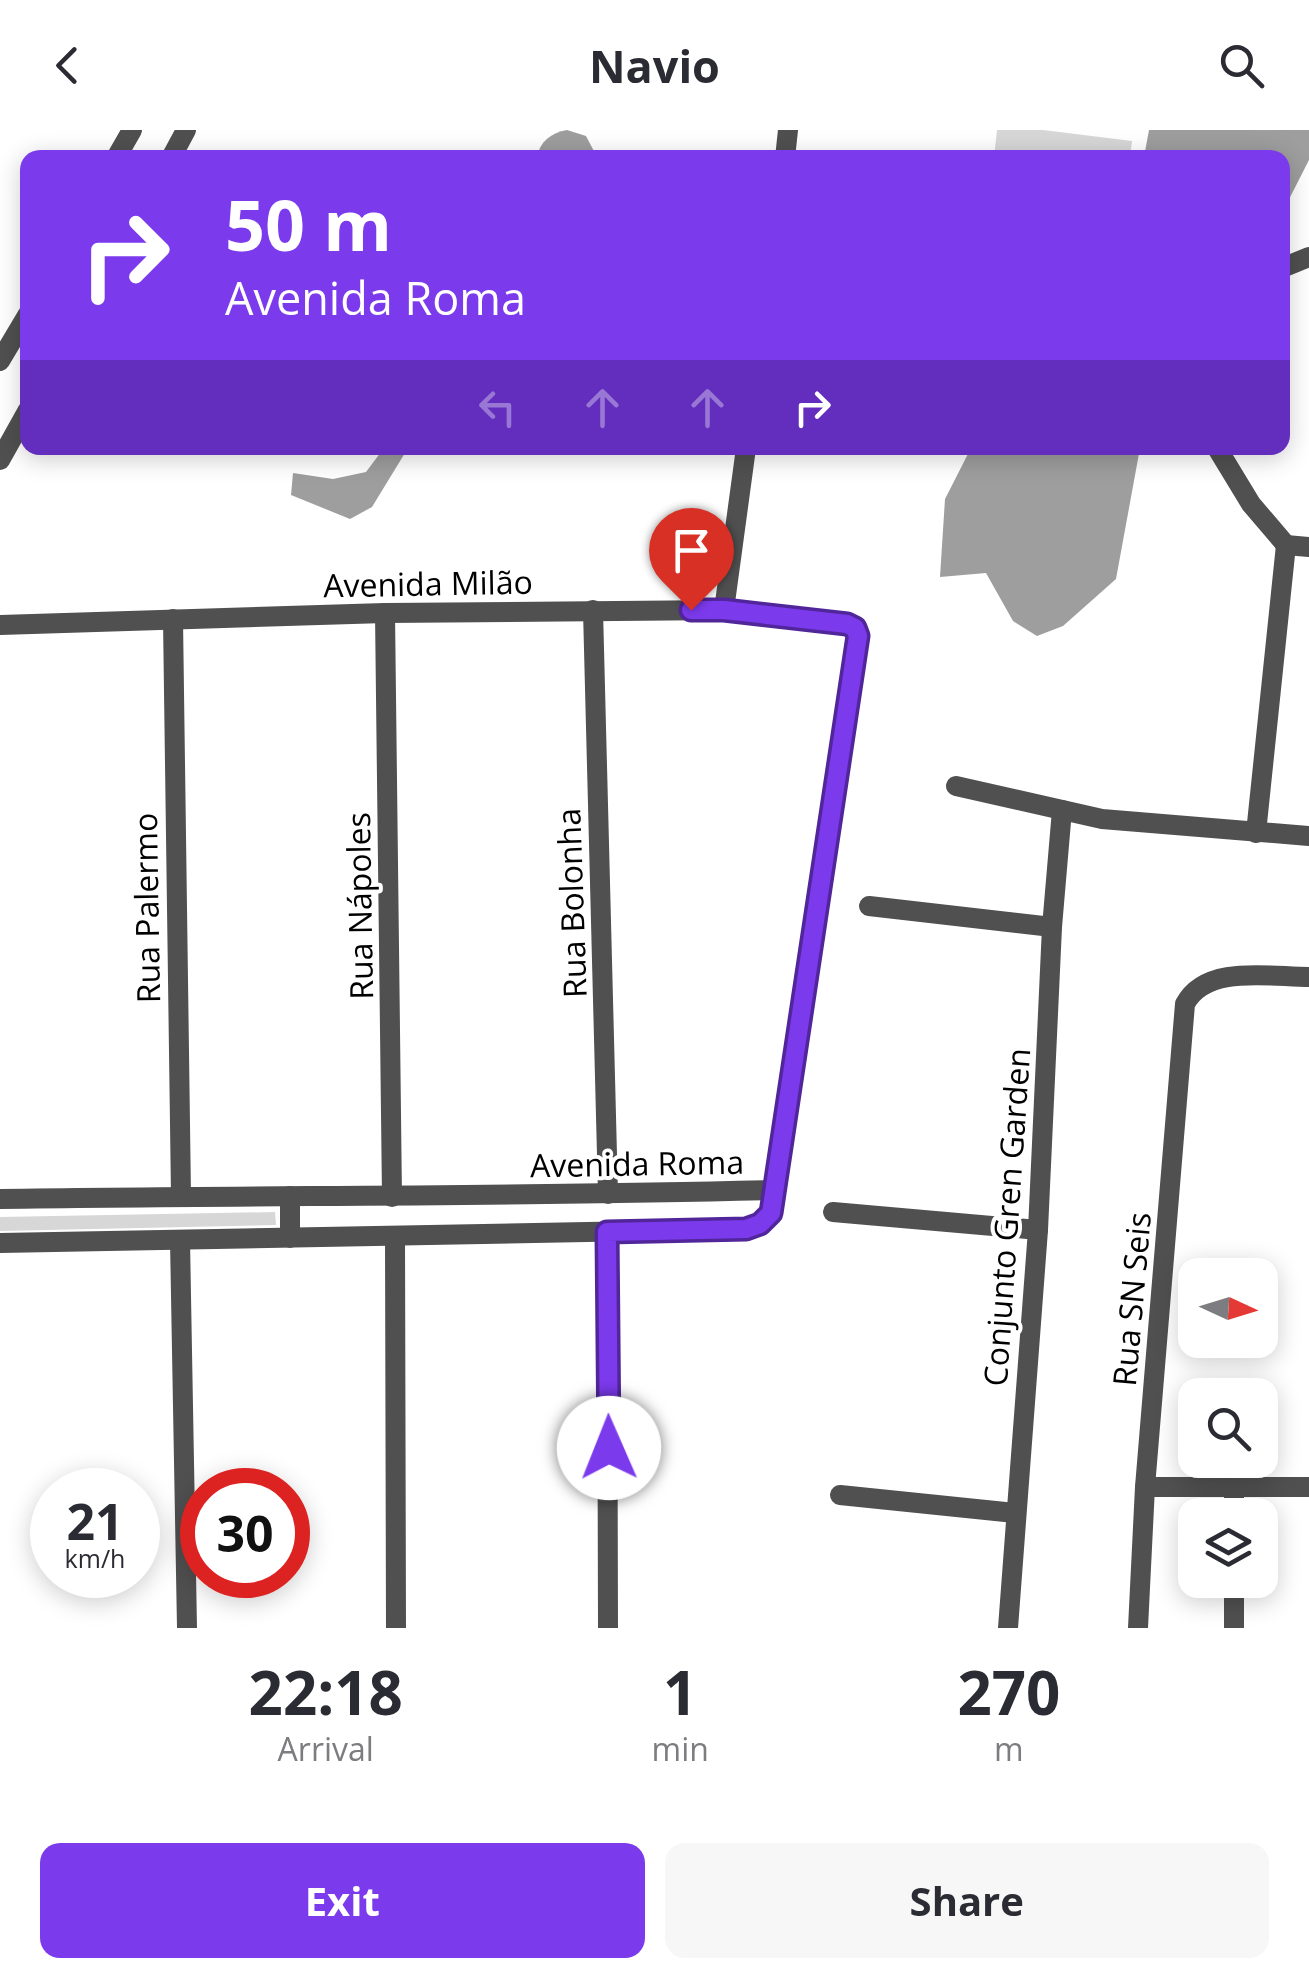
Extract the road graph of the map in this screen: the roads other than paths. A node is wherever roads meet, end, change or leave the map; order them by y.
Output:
1 (20, 327) edge
2 (0, 361) edge
3 (20, 424) edge
4 (745, 455) edge
5 (1221, 455) edge
6 (0, 460) edge
7 (1286, 544) junction
8 (1309, 548) edge
9 (593, 610) junction
10 (724, 610) junction
11 (385, 614) junction
12 (173, 619) junction
13 (0, 625) edge
14 (956, 786) dead end
15 (1062, 810) junction
16 (1256, 833) junction
17 (1309, 836) edge
18 (869, 906) dead end
19 (1052, 928) junction
20 (1309, 977) edge
21 (774, 1190) junction
22 (608, 1194) junction
23 (181, 1196) junction
24 (290, 1196) junction
25 (392, 1198) junction
26 (0, 1199) edge
27 (833, 1212) dead end
28 (1038, 1230) junction
29 (607, 1232) junction
30 (395, 1236) junction
31 (290, 1238) junction
32 (180, 1240) junction
33 (0, 1243) edge
34 (1146, 1487) junction
35 (1234, 1487) junction
36 (1309, 1487) edge
37 (840, 1495) dead end
38 (1234, 1498) edge
39 (1016, 1513) junction
40 (1234, 1598) edge
41 (188, 1628) edge
42 (396, 1628) edge
43 (608, 1628) edge
44 (1008, 1628) edge
45 (1138, 1628) edge
46 (1234, 1628) edge

1 - 2 street
3 - 6 street
4 - 10 street
5 - 7 street
7 - 8 street
7 - 16 street
9 - 10 street, Avenida Milão
9 - 11 street, Avenida Milão
9 - 22 street, Rua Bolonha
10 - 21 street, Avenida Milão
11 - 12 street, Avenida Milão
11 - 25 street, Rua Nápoles
12 - 13 street, Avenida Milão
12 - 23 street, Rua Palermo
14 - 15 street
15 - 16 street
15 - 19 street, Conjunto Gren Garden
16 - 17 street
18 - 19 street
19 - 28 street, Conjunto Gren Garden
20 - 34 street, Rua SN Seis
21 - 22 street, Avenida Roma
21 - 29 street, Avenida Roma
22 - 25 street, Avenida Roma
23 - 24 street, Avenida Roma
23 - 26 street, Avenida Roma
24 - 25 street, Avenida Roma
24 - 31 street
27 - 28 street
28 - 39 street, Conjunto Gren Garden
29 - 30 street, Avenida Roma
29 - 43 street
30 - 31 street, Avenida Roma
30 - 42 street
31 - 32 street, Avenida Roma
32 - 33 street, Avenida Roma
32 - 41 street
34 - 35 street
34 - 45 street, Rua SN Seis
35 - 36 street
35 - 38 street
37 - 39 street
39 - 44 street, Conjunto Gren Garden
40 - 46 street

